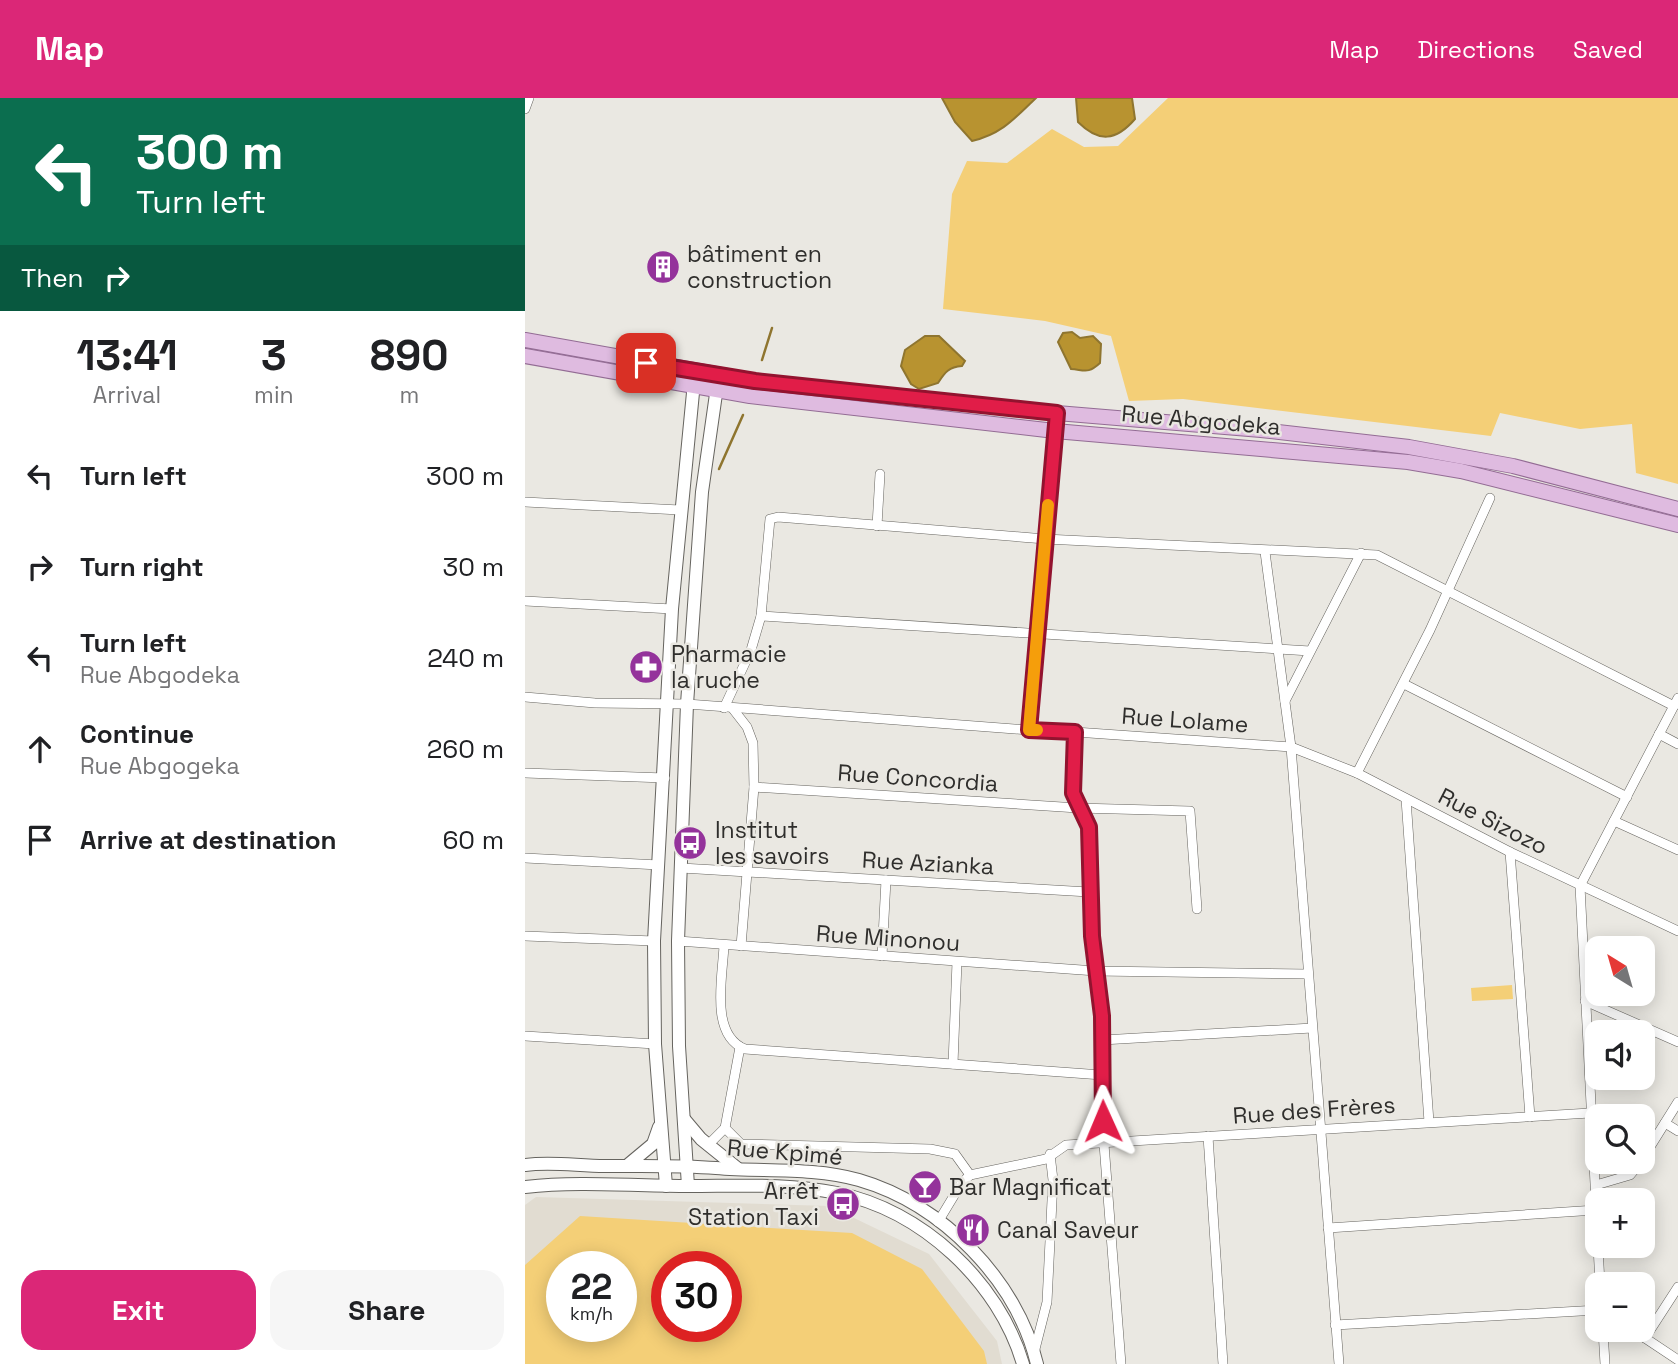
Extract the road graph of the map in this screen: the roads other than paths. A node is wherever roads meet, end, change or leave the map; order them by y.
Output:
1 (529, 98) edge
2 (525, 109) edge
3 (525, 340) edge
4 (525, 356) edge
5 (695, 372) junction
6 (719, 375) junction
7 (692, 387) junction
8 (716, 390) junction
9 (1057, 413) junction
10 (1055, 431) junction
11 (880, 474) dead end
12 (1490, 498) dead end
13 (525, 502) edge
14 (1678, 509) edge
15 (680, 510) junction
16 (1678, 524) edge
17 (877, 526) junction
18 (1045, 539) junction
19 (1265, 552) junction
20 (1361, 553) junction
21 (1448, 592) junction
22 (525, 601) edge
23 (672, 609) junction
24 (761, 615) junction
25 (1037, 635) junction
26 (1276, 648) junction
27 (1310, 651) junction
28 (1403, 684) junction
29 (525, 697) edge
30 (1285, 701) junction
31 (1676, 702) edge
32 (667, 704) junction
33 (687, 704) junction
34 (728, 708) junction
35 (1029, 730) junction
36 (1075, 732) junction
37 (1659, 734) junction
38 (1678, 744) edge
39 (1291, 747) junction
40 (525, 773) edge
41 (1357, 773) junction
42 (665, 778) junction
43 (754, 787) junction
44 (1626, 797) junction
45 (1406, 799) junction
46 (1078, 808) junction
47 (1614, 821) junction
48 (1678, 850) edge
49 (1510, 852) junction
50 (525, 858) edge
51 (659, 865) junction
52 (681, 868) junction
53 (747, 872) junction
54 (886, 880) junction
55 (1580, 886) junction
56 (1089, 892) junction
57 (1197, 909) dead end
58 (1678, 931) edge
59 (525, 936) edge
60 (654, 941) junction
61 (678, 941) junction
62 (724, 945) junction
63 (741, 946) junction
64 (882, 956) junction
65 (957, 962) junction
66 (1096, 971) junction
67 (1307, 974) junction
68 (1585, 1001) edge
69 (1585, 1006) edge
70 (1596, 1006) edge
71 (1312, 1028) junction
72 (525, 1036) edge
73 (1103, 1040) junction
74 (1678, 1042) edge
75 (655, 1044) junction
76 (740, 1047) junction
77 (953, 1064) junction
78 (1102, 1075) junction
79 (1678, 1102) edge
80 (1590, 1104) edge
81 (1585, 1113) edge
82 (1529, 1117) junction
83 (685, 1120) junction
84 (661, 1121) junction
85 (1429, 1122) junction
86 (1665, 1123) junction
87 (725, 1128) junction
88 (1319, 1129) junction
89 (1678, 1131) edge
90 (1207, 1136) junction
91 (1655, 1139) edge
92 (1104, 1144) junction
93 (708, 1145) junction
94 (1048, 1156) junction
95 (629, 1164) junction
96 (687, 1164) junction
97 (525, 1165) edge
98 (664, 1165) junction
99 (737, 1168) junction
100 (1595, 1174) edge
101 (1631, 1174) edge
102 (969, 1175) junction
103 (1596, 1185) joint
104 (666, 1186) junction
105 (688, 1186) junction
106 (525, 1187) edge
107 (1585, 1211) edge
108 (938, 1222) junction
109 (1328, 1228) junction
110 (1678, 1287) edge
111 (1585, 1311) edge
112 (1655, 1323) edge
113 (1335, 1325) junction
114 (1604, 1342) edge
115 (1651, 1342) edge
116 (1035, 1358) edge
117 (1678, 1360) edge
118 (1023, 1364) edge
119 (1121, 1364) edge
120 (1223, 1364) edge
121 (1339, 1364) edge
122 (1605, 1364) edge

1 - 2 street
3 - 5 main road, Rue Abgodeka
4 - 7 main road, Rue Abgodeka
5 - 6 main road, Rue Abgodeka
5 - 7 main road
6 - 8 main road
6 - 9 main road, Rue Abgodeka
7 - 8 main road, Rue Abgodeka
7 - 15 main road
8 - 10 main road, Rue Abgodeka
8 - 33 main road
9 - 10 street
9 - 14 main road, Rue Abgodeka
10 - 16 main road, Rue Abgodeka
10 - 18 street
11 - 17 street
12 - 21 street
13 - 15 street
15 - 23 main road
17 - 18 street
17 - 24 street
18 - 19 street
18 - 25 street
19 - 20 street
19 - 26 street
20 - 21 street
20 - 27 street
21 - 28 street
21 - 31 street
22 - 23 street
23 - 32 main road
24 - 25 street
24 - 34 street
25 - 26 street
25 - 35 street
26 - 27 street
26 - 30 street
27 - 30 street
28 - 41 street
28 - 44 street
29 - 32 street, Rue Lolame
30 - 39 street
31 - 37 street
32 - 33 street, Rue Lolame
32 - 42 main road
33 - 34 street, Rue Lolame
33 - 52 main road
34 - 35 street, Rue Lolame
34 - 43 street
35 - 36 street, Rue Lolame
36 - 39 street, Rue Lolame
36 - 46 street
37 - 38 street
37 - 44 street
39 - 41 street, Rue Sizozo
39 - 67 street
40 - 42 street
41 - 45 street, Rue Sizozo
42 - 51 main road
43 - 46 street, Rue Concordia
43 - 53 street
44 - 47 street
45 - 49 street, Rue Sizozo
45 - 85 street
46 - 56 street
46 - 57 street, Rue Concordia
47 - 48 street
47 - 55 street
49 - 55 street, Rue Sizozo
49 - 82 street
50 - 51 street
51 - 60 main road
52 - 53 street, Rue Azianka
52 - 61 main road
53 - 54 street, Rue Azianka
53 - 63 street
54 - 56 street, Rue Azianka
54 - 64 street
55 - 58 street, Rue Sizozo
55 - 68 street
56 - 66 street
59 - 60 street
60 - 75 main road
61 - 62 street, Rue Minonou
61 - 83 main road
62 - 63 street, Rue Minonou
62 - 76 street
63 - 64 street, Rue Minonou
64 - 65 street, Rue Minonou
65 - 66 street, Rue Minonou
65 - 77 street
66 - 67 street, Rue Minonou
66 - 73 street
67 - 71 street
69 - 80 street
70 - 74 street
71 - 73 street
71 - 88 street
72 - 75 street
73 - 78 street
75 - 84 main road
76 - 77 street
76 - 87 street
77 - 78 street
78 - 92 street
79 - 86 street
81 - 82 street, Rue des Frères
82 - 85 street, Rue des Frères
83 - 93 main road
83 - 96 main road
84 - 95 main road
84 - 98 main road
85 - 88 street, Rue des Frères
86 - 89 street
86 - 91 street
87 - 93 street
87 - 102 street
88 - 90 street, Rue des Frères
88 - 109 street
90 - 92 street, Rue des Frères
90 - 120 street
92 - 94 street, Rue des Frères
92 - 119 street
93 - 99 main road
94 - 102 street, Rue des Frères
94 - 116 street
95 - 97 main road, Rue Kpimé
95 - 98 main road, Rue Kpimé
96 - 98 main road, Rue Kpimé
96 - 99 main road, Rue Kpimé
96 - 105 main road
98 - 104 main road
99 - 108 main road, Rue Kpimé
100 - 103 street
101 - 103 street
102 - 108 street
104 - 105 main road, Rue Kpimé
104 - 106 main road, Rue Kpimé
105 - 118 main road, Rue Kpimé
107 - 109 street
108 - 116 main road, Rue Kpimé
109 - 113 street
110 - 112 street
111 - 113 street
113 - 121 street
114 - 122 street
115 - 117 street

